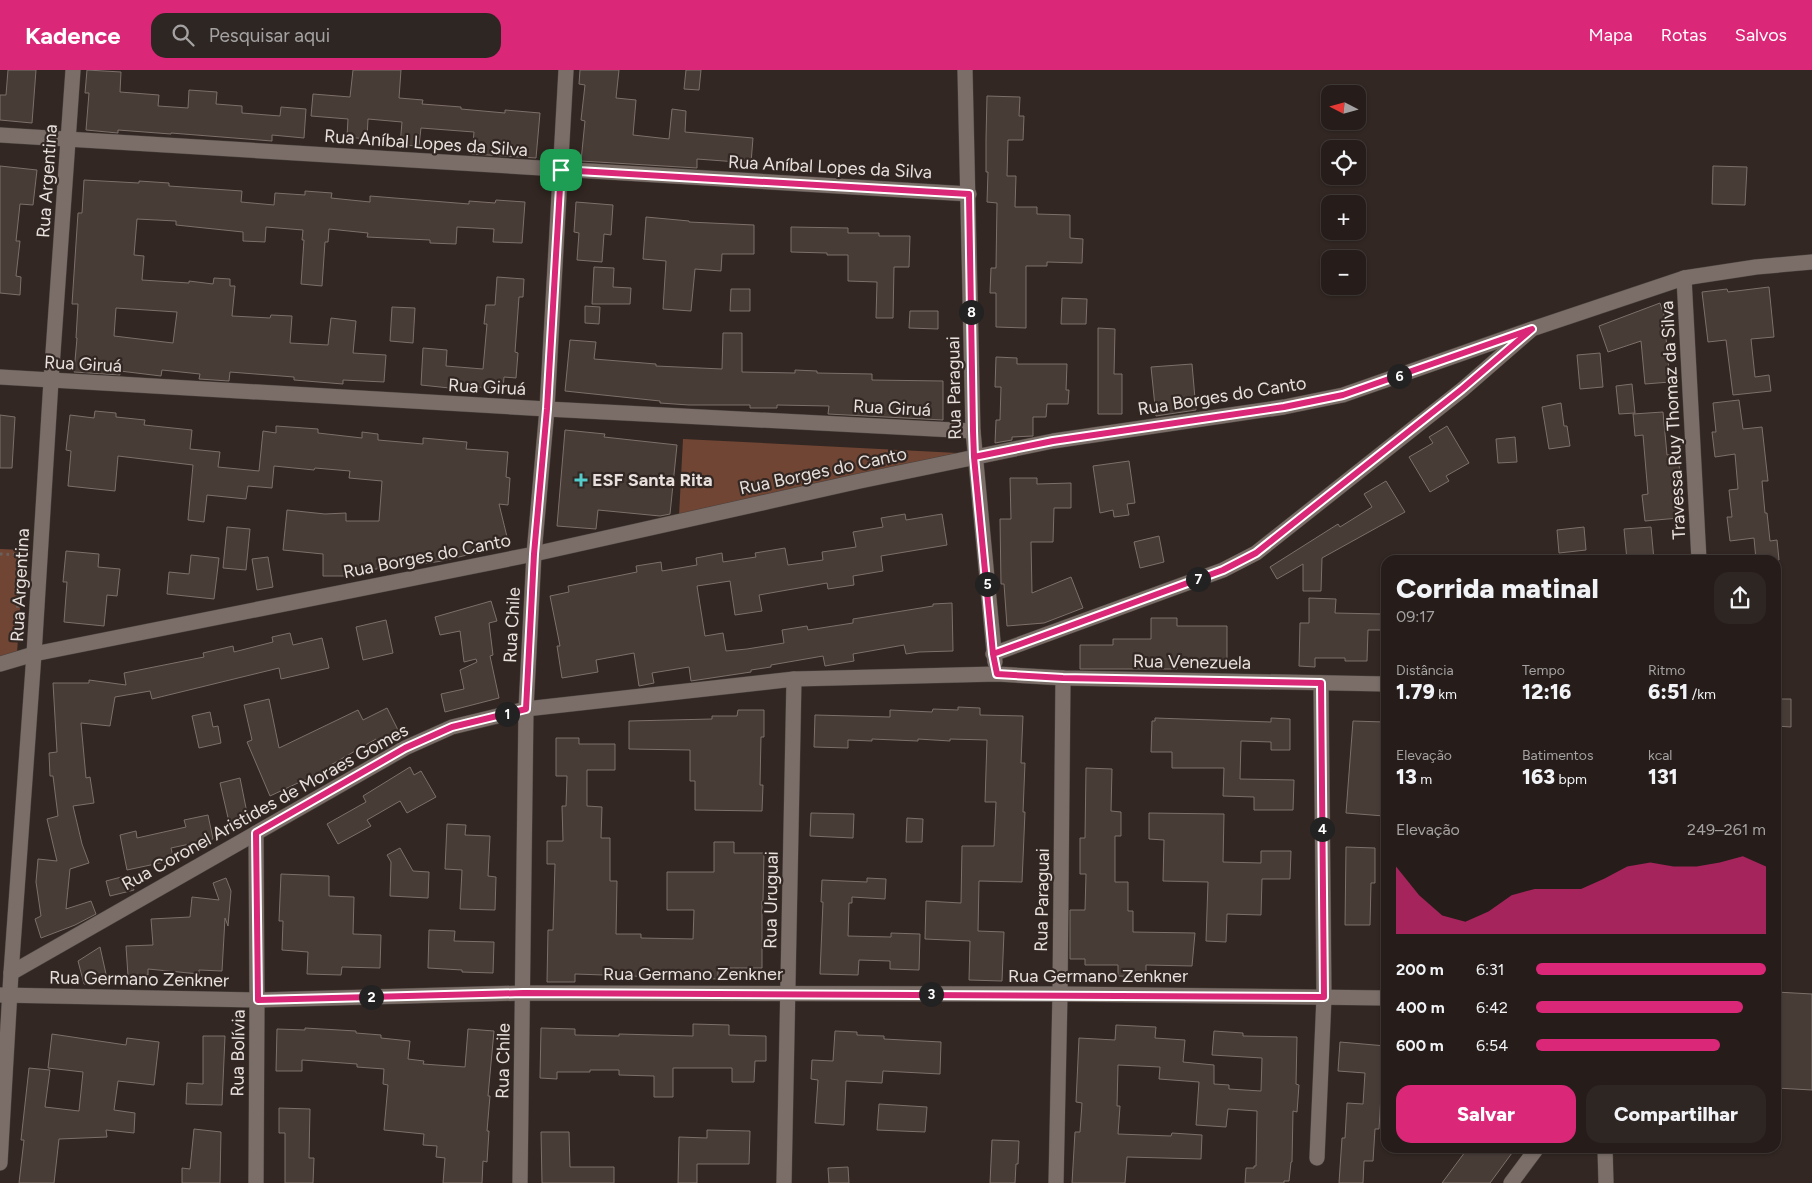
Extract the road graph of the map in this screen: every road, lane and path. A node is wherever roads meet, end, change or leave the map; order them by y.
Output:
1 (73, 70) edge
2 (566, 70) edge
3 (965, 70) edge
4 (0, 135) edge
5 (69, 140) junction
6 (561, 170) junction
7 (969, 194) junction
8 (1812, 262) edge
9 (1684, 278) junction
10 (1532, 329) junction
11 (0, 378) edge
12 (50, 380) junction
13 (547, 409) junction
14 (973, 431) junction
15 (974, 457) junction
16 (0, 554) edge
17 (534, 554) junction
18 (1699, 555) edge
19 (14, 650) dead end
20 (34, 654) junction
21 (993, 654) junction
22 (0, 664) edge
23 (997, 674) junction
24 (794, 678) junction
25 (1063, 678) junction
26 (1321, 683) junction
27 (1381, 684) edge
28 (526, 709) junction
29 (256, 833) junction
30 (11, 973) junction
31 (523, 993) junction
32 (788, 993) junction
33 (1060, 994) junction
34 (5, 995) edge
35 (1324, 997) junction
36 (1381, 998) edge
37 (258, 1000) junction
38 (1534, 1153) edge
39 (1605, 1153) edge
40 (1317, 1158) dead end
41 (0, 1163) edge
42 (256, 1183) edge
43 (520, 1183) edge
44 (784, 1183) edge
45 (1056, 1183) edge
46 (1511, 1183) edge
47 (1606, 1183) edge

1 - 5 street, Rua Argentina
2 - 6 street, Rua Chile
3 - 7 street, Rua Paraguai
4 - 5 street, Rua Aníbal Lopes da Silva
5 - 6 street, Rua Aníbal Lopes da Silva
5 - 12 street, Rua Argentina
6 - 7 street, Rua Aníbal Lopes da Silva
6 - 13 street, Rua Chile
7 - 14 street, Rua Paraguai
8 - 9 street
9 - 10 street
9 - 18 street, Travessa Ruy Thomaz da Silva
10 - 15 street, Rua Borges do Canto
10 - 21 street
11 - 12 street, Rua Giruá
12 - 13 street, Rua Giruá
12 - 20 street, Rua Argentina
13 - 14 street, Rua Giruá
13 - 17 street, Rua Chile
14 - 15 street, Rua Paraguai
15 - 17 street, Rua Borges do Canto
15 - 21 street, Rua Paraguai
16 - 19 path
17 - 20 street, Rua Borges do Canto
17 - 28 street, Rua Chile
20 - 22 street, Rua Borges do Canto
20 - 30 street, Rua Argentina
21 - 23 street, Rua Paraguai
23 - 24 street, Rua Coronel Aristides de Moraes Gomes
23 - 25 street, Rua Venezuela
24 - 28 street, Rua Coronel Aristides de Moraes Gomes
24 - 32 street, Rua Uruguai
25 - 26 street, Rua Venezuela
25 - 33 street, Rua Paraguai
26 - 27 street, Rua Venezuela
26 - 35 street
28 - 29 street, Rua Coronel Aristides de Moraes Gomes
28 - 31 street, Rua Chile
29 - 30 street, Rua Coronel Aristides de Moraes Gomes
29 - 37 street, Rua Bolívia
30 - 34 street, Rua Argentina
31 - 32 street, Rua Germano Zenkner
31 - 37 street, Rua Germano Zenkner
31 - 43 street, Rua Chile
32 - 33 street, Rua Germano Zenkner
32 - 44 street, Rua Uruguai
33 - 35 street, Rua Germano Zenkner
33 - 45 street, Rua Paraguai
34 - 37 street, Rua Germano Zenkner
34 - 41 street, Rua Argentina
35 - 36 street, Rua Germano Zenkner
35 - 40 street
37 - 42 street, Rua Bolívia
38 - 46 street
39 - 47 street

